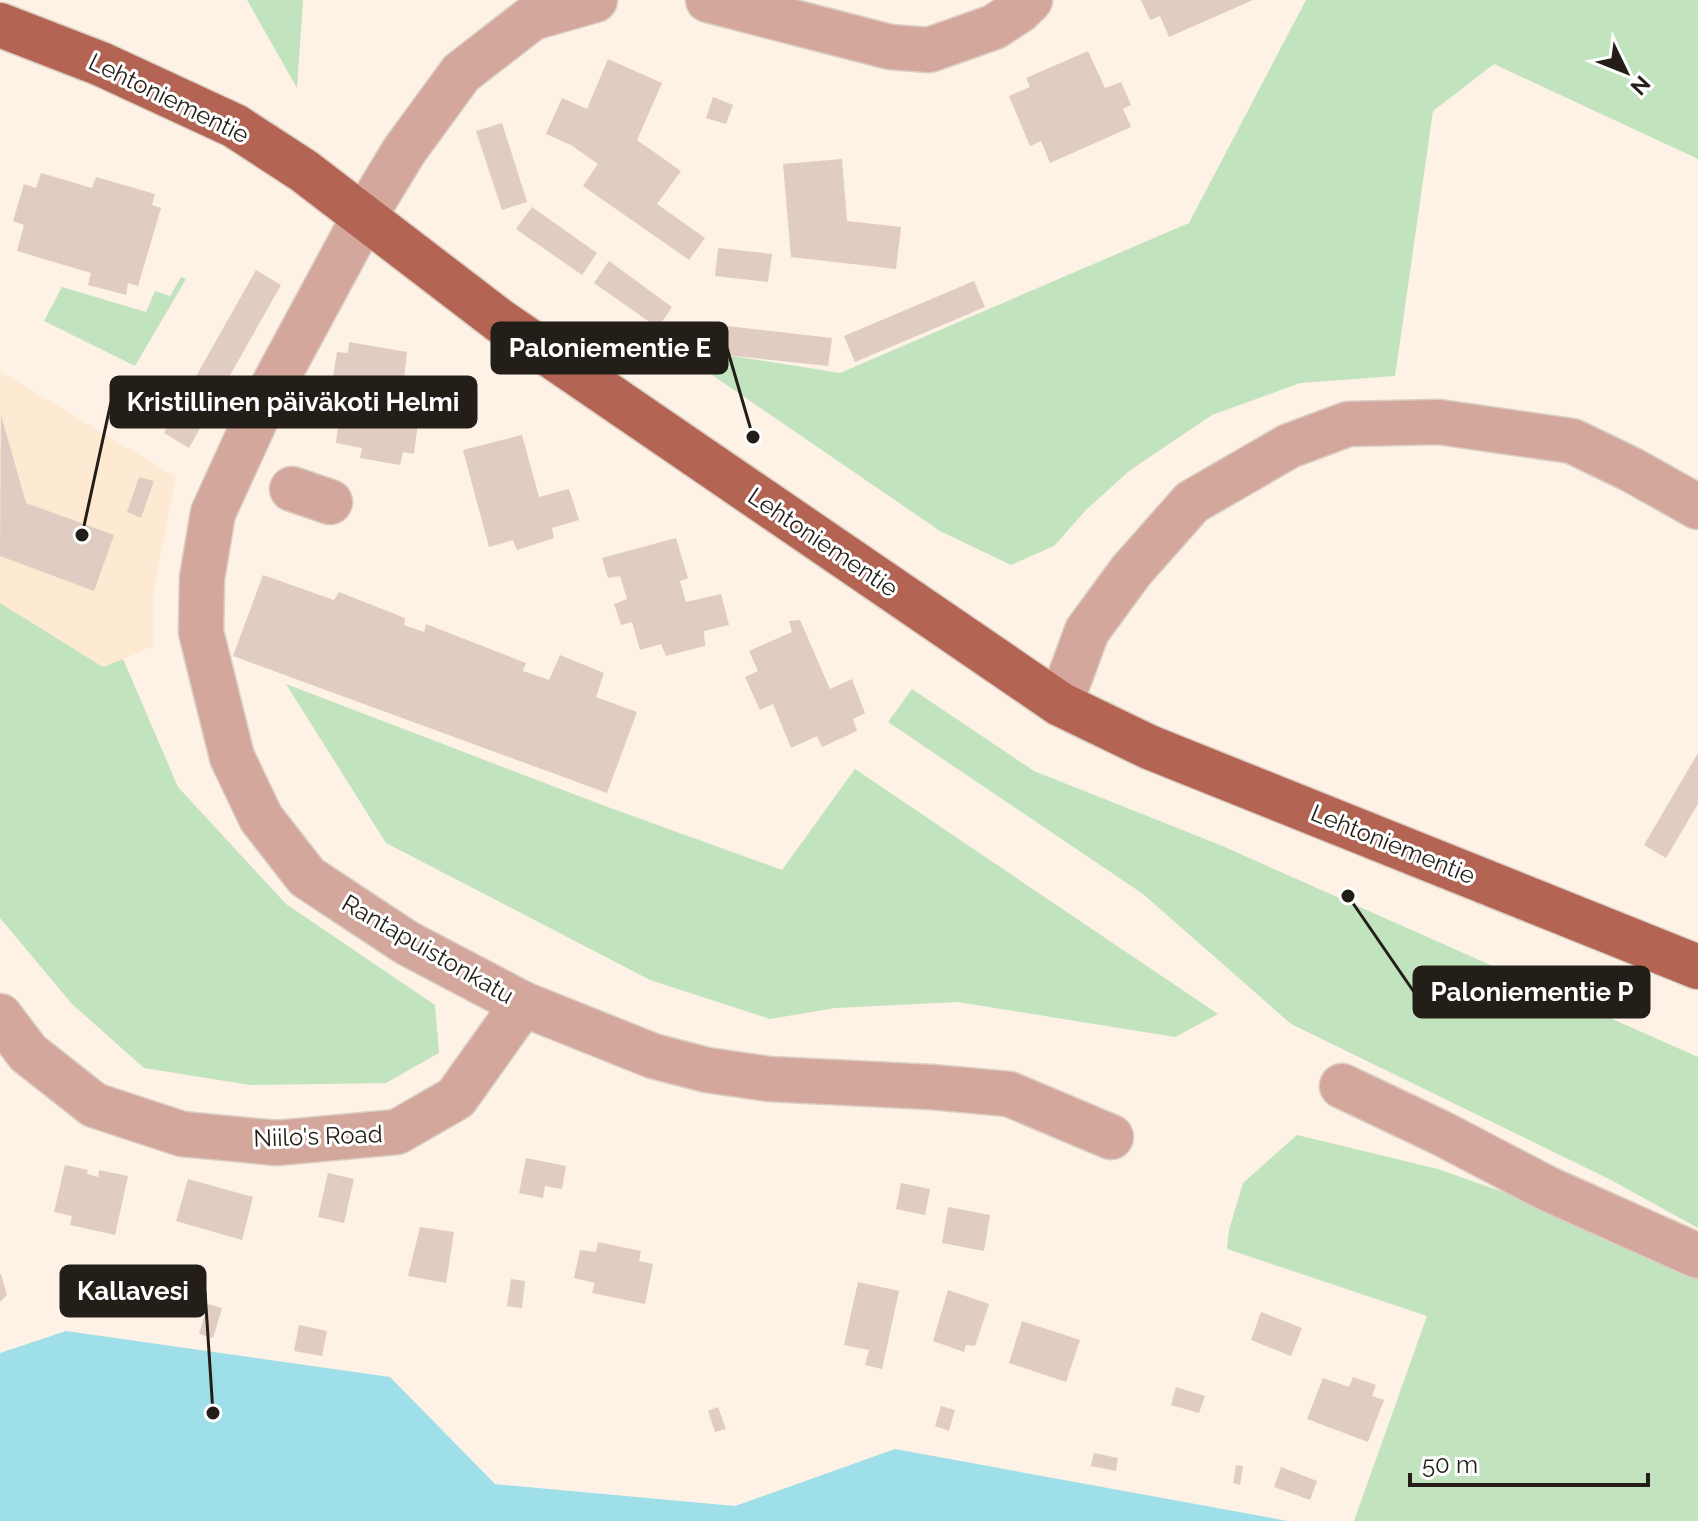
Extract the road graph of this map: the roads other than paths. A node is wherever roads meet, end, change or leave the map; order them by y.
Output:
1 (595, 0) edge
2 (708, 0) edge
3 (1030, 0) edge
4 (0, 25) edge
5 (364, 217) junction
6 (1695, 498) edge
7 (1060, 704) junction
8 (1698, 967) edge
9 (523, 1004) junction
10 (0, 1016) edge
11 (1342, 1086) dead end
12 (1111, 1137) dead end
13 (1698, 1256) edge

1 - 5 street, Rantapuistonkatu
2 - 3 street
4 - 5 main road, Lehtoniementie
5 - 7 main road, Lehtoniementie
5 - 9 street, Rantapuistonkatu
6 - 7 street
7 - 8 main road, Lehtoniementie
9 - 10 street, Niilo's Road
9 - 12 street, Rantapuistonkatu
11 - 13 street

